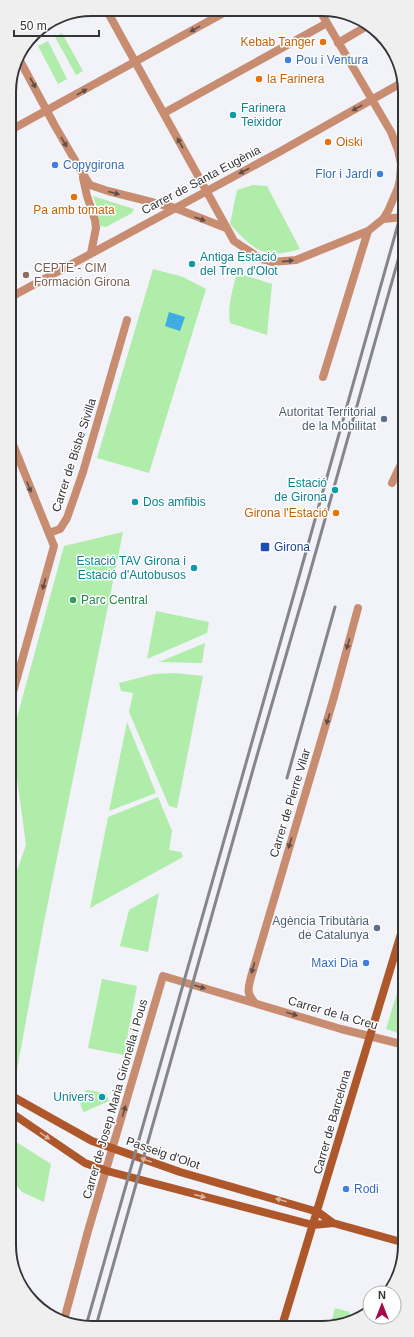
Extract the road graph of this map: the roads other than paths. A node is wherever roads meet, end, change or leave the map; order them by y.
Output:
1 (110, 16) edge
2 (218, 16) edge
3 (324, 16) edge
4 (327, 22) junction
5 (363, 28) edge
6 (338, 43) junction
7 (136, 62) junction
8 (22, 64) edge
9 (398, 85) edge
10 (372, 99) junction
11 (47, 110) junction
12 (164, 113) junction
13 (16, 127) edge
14 (398, 150) edge
15 (82, 173) junction
16 (398, 188) edge
17 (207, 191) junction
18 (175, 208) junction
19 (398, 218) edge
20 (383, 219) junction
21 (226, 228) junction
22 (368, 231) junction
23 (91, 253) junction
24 (16, 294) edge
25 (126, 320) dead end
26 (323, 377) dead end
27 (16, 453) edge
28 (398, 470) edge
29 (392, 483) dead end
30 (49, 533) junction
31 (358, 608) dead end
32 (16, 682) edge
33 (398, 944) edge
34 (255, 1003) junction
35 (370, 1036) junction
36 (398, 1043) edge
37 (16, 1098) edge
38 (16, 1116) edge
39 (113, 1148) junction
40 (107, 1171) junction
41 (318, 1212) junction
42 (334, 1223) junction
43 (313, 1226) junction
44 (398, 1241) edge
45 (65, 1316) edge
46 (284, 1321) edge

1 - 7 street
2 -> 7 street
3 - 4 street
4 - 6 street
4 - 12 street
5 - 6 street
6 - 10 street
11 -> 7 street
7 - 12 street
8 -> 11 street
9 - 10 street, Carrer de Santa Eugènia
10 - 14 street
10 -> 17 street, Carrer de Santa Eugènia
11 - 13 street
11 -> 15 street
17 -> 12 street
15 -> 18 street
15 - 23 street
16 - 20 street
17 - 18 street, Carrer de Santa Eugènia
17 - 21 street
18 -> 21 street
18 - 23 street, Carrer de Santa Eugènia
19 - 20 street
20 - 22 street
21 -> 22 street
22 - 26 street
23 - 24 street, Carrer de Santa Eugènia
25 - 30 street, Carrer de Bisbe Sivilla
27 -> 30 street
28 - 29 street
30 -> 32 street
31 -> 34 street, Carrer de Pierre Vilar
33 - 35 main road, Carrer de Barcelona
34 -> 35 street, Carrer de la Creu
39 -> 34 street, Carrer de Josep Maria Gironella i Pous
35 - 36 street, Carrer de la Creu
35 - 41 main road, Carrer de Barcelona
37 - 39 main road, Passeig d'Olot
38 -> 40 main road
39 - 40 street, Carrer de Josep Maria Gironella i Pous
41 -> 39 main road, Passeig d'Olot
40 -> 43 main road
40 - 45 street, Carrer de Josep Maria Gironella i Pous
41 - 42 main road, Passeig d'Olot
41 - 43 main road, Carrer de Barcelona
42 - 43 main road
42 - 44 main road
43 - 46 main road, Carrer de Barcelona

